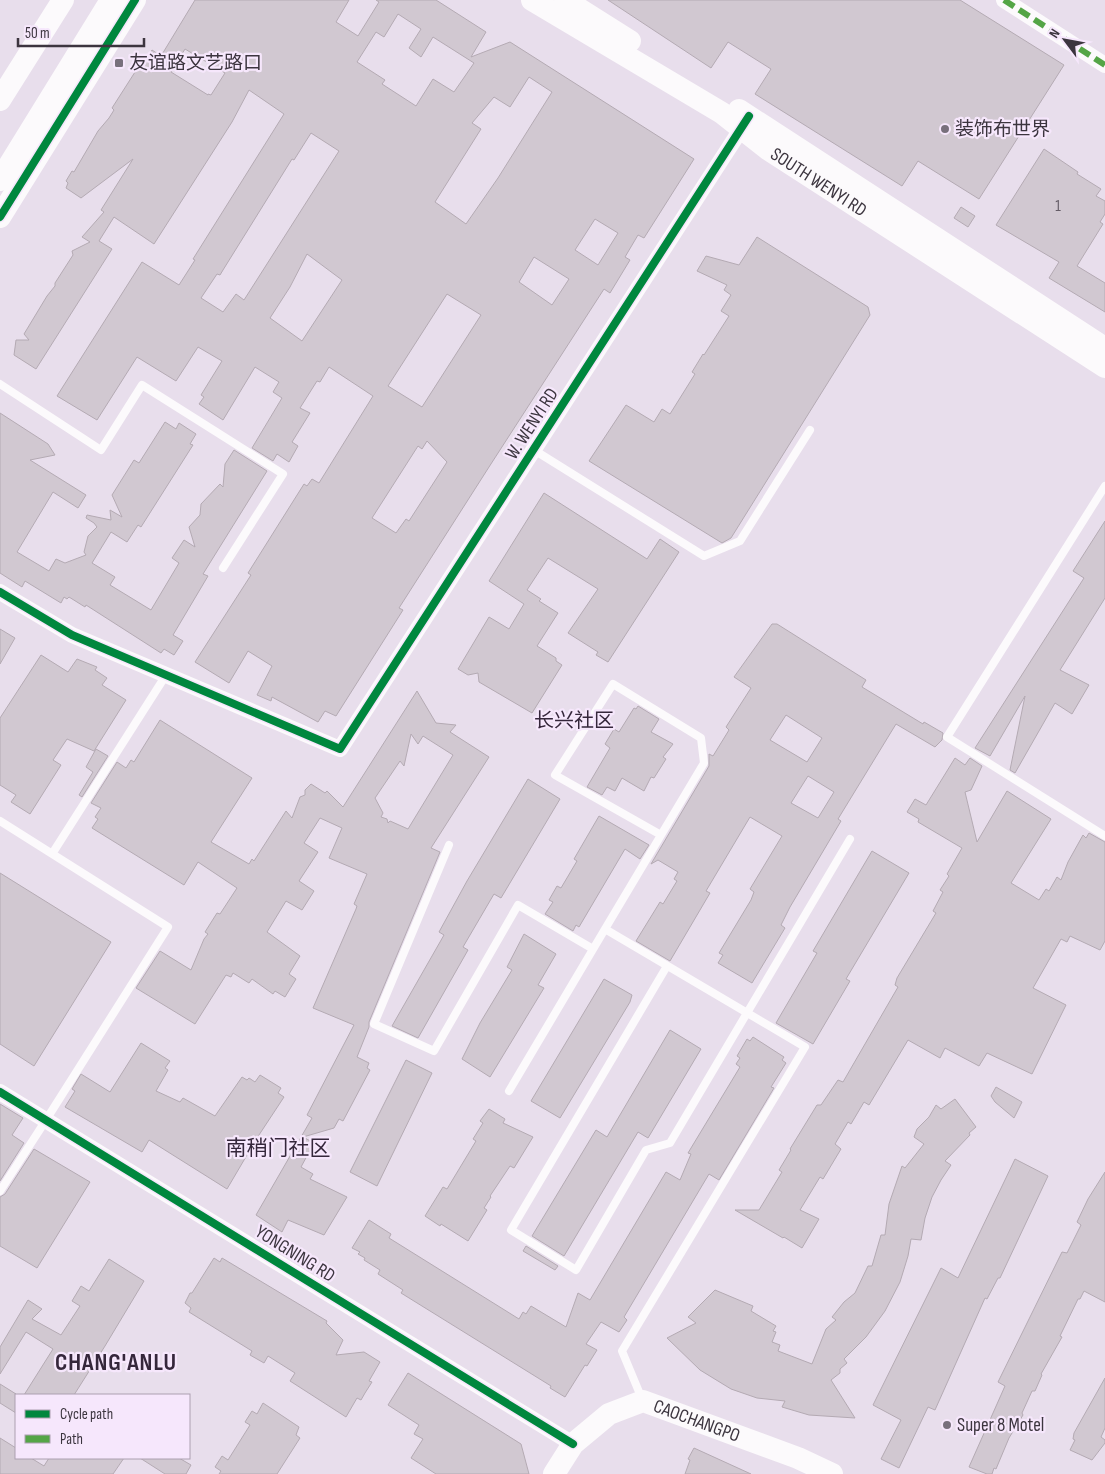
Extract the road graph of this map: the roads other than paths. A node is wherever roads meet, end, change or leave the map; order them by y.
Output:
1 (63, 0) edge
2 (93, 0) edge
3 (111, 0) edge
4 (135, 0) edge
5 (532, 0) edge
6 (565, 0) edge
7 (1004, 0) edge
8 (1105, 65) edge
9 (0, 100) edge
10 (746, 122) junction
11 (0, 152) edge
12 (0, 180) edge
13 (0, 217) edge
14 (1105, 348) edge
15 (1105, 368) edge
16 (0, 384) edge
17 (810, 430) dead end
18 (534, 450) junction
19 (1105, 486) edge
20 (223, 568) dead end
21 (0, 592) edge
22 (166, 675) junction
23 (0, 821) edge
24 (661, 835) junction
25 (1105, 836) edge
26 (850, 839) dead end
27 (449, 845) dead end
28 (52, 854) junction
29 (605, 929) junction
30 (593, 949) junction
31 (667, 966) junction
32 (747, 1014) junction
33 (508, 1091) dead end
34 (0, 1092) edge
35 (46, 1120) junction
36 (0, 1191) edge
37 (643, 1401) junction
38 (572, 1444) junction
39 (554, 1474) edge
40 (832, 1474) edge

1 - 9 main road
2 - 11 main road
3 - 12 main road
4 - 13 main road
5 - 10 main road, SOUTH WENYI RD
6 - 10 main road, SOUTH WENYI RD
7 - 8 street
10 - 14 main road, SOUTH WENYI RD
10 - 15 main road, SOUTH WENYI RD
10 - 18 street, W. WENYI RD
16 - 20 lane
17 - 18 lane
18 - 22 street, W. WENYI RD
19 - 25 lane
21 - 22 street
22 - 28 lane
23 - 28 lane
24 - 24 lane
24 - 29 lane
26 - 32 lane
27 - 30 lane
28 - 35 lane
29 - 30 lane
29 - 31 lane
30 - 33 lane
31 - 32 lane
31 - 32 lane
32 - 37 lane
34 - 35 street, YONGNING RD
35 - 36 lane
35 - 38 street, YONGNING RD
37 - 38 main road, CAOCHANGPO
37 - 40 main road, CAOCHANGPO
38 - 39 main road, CAOCHANGPO

